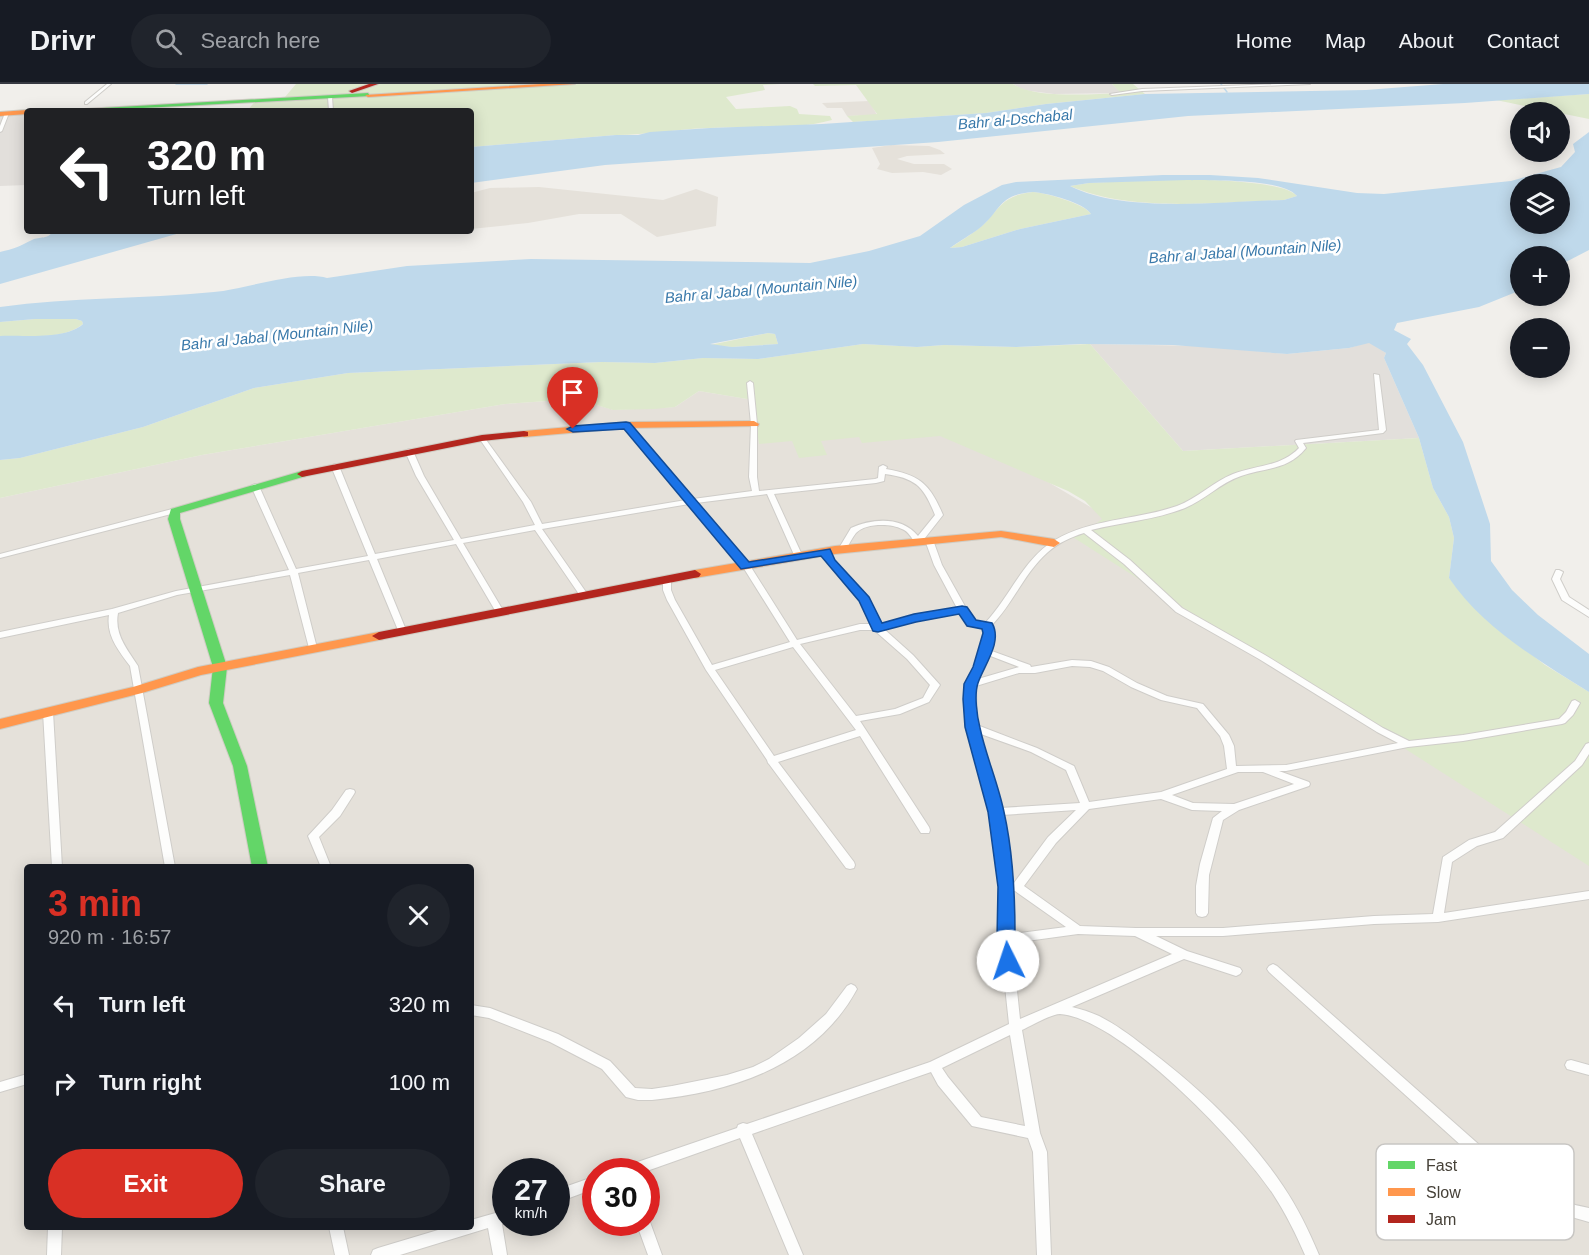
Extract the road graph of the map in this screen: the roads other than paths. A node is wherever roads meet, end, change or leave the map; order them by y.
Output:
1 (109, 84) edge
2 (375, 84) edge
3 (572, 84) edge
4 (1258, 84) edge
5 (1308, 84) edge
6 (1112, 94) dead end
7 (86, 103) dead end
8 (330, 104) edge
9 (185, 108) edge
10 (24, 112) edge
11 (4, 113) edge
12 (0, 132) edge
13 (1376, 375) dead end
14 (750, 383) dead end
15 (754, 424) junction
16 (626, 425) junction
17 (482, 438) junction
18 (409, 451) junction
19 (335, 466) junction
20 (255, 486) junction
21 (770, 492) junction
22 (756, 493) junction
23 (691, 502) junction
24 (176, 510) junction
25 (539, 527) junction
26 (1086, 530) junction
27 (924, 540) junction
28 (460, 542) junction
29 (1054, 543) junction
30 (843, 548) junction
31 (825, 552) junction
32 (0, 556) edge
33 (373, 557) junction
34 (799, 557) junction
35 (746, 566) junction
36 (293, 571) junction
37 (1559, 572) dead end
38 (668, 579) junction
39 (198, 589) junction
40 (584, 595) junction
41 (962, 610) junction
42 (114, 611) junction
43 (500, 612) junction
44 (1589, 614) edge
45 (987, 626) junction
46 (877, 628) junction
47 (402, 630) junction
48 (0, 635) edge
49 (794, 642) junction
50 (313, 648) junction
51 (984, 651) junction
52 (220, 667) junction
53 (711, 668) junction
54 (1035, 670) junction
55 (971, 684) junction
56 (138, 690) junction
57 (1575, 703) dead end
58 (48, 712) junction
59 (854, 719) junction
60 (0, 723) edge
61 (972, 727) junction
62 (861, 732) junction
63 (1408, 744) junction
64 (1589, 746) edge
65 (771, 761) junction
66 (1232, 770) junction
67 (1263, 770) junction
68 (350, 792) dead end
69 (1162, 795) junction
70 (1086, 806) junction
71 (1235, 808) junction
72 (996, 812) junction
73 (925, 830) dead end
74 (57, 864) edge
75 (169, 864) edge
76 (259, 864) edge
77 (325, 864) edge
78 (850, 865) dead end
79 (1012, 887) junction
80 (1589, 895) edge
81 (1203, 913) dead end
82 (1438, 918) junction
83 (1078, 930) junction
84 (1136, 932) junction
85 (1006, 939) junction
86 (1183, 954) junction
87 (1273, 969) dead end
88 (1236, 971) dead end
89 (851, 989) dead end
90 (1057, 1009) junction
91 (474, 1010) edge
92 (1015, 1027) junction
93 (934, 1065) junction
94 (1571, 1065) dead end
95 (1589, 1070) edge
96 (24, 1080) edge
97 (0, 1087) edge
98 (743, 1129) junction
99 (1033, 1133) junction
100 (1469, 1144) edge
101 (660, 1159) edge
102 (1574, 1213) edge
103 (1589, 1215) edge
104 (492, 1220) edge
105 (474, 1226) edge
106 (55, 1230) edge
107 (337, 1230) edge
108 (460, 1230) edge
109 (500, 1236) edge
110 (648, 1236) edge
111 (54, 1255) edge
112 (342, 1255) edge
113 (378, 1255) edge
114 (500, 1255) edge
115 (655, 1255) edge
116 (796, 1255) edge
117 (1044, 1255) edge
118 (1312, 1255) edge

1 - 7 street
2 - 8 street
3 - 8 street
4 - 5 street
4 - 6 street
8 - 9 street
10 - 11 street
11 - 12 street
13 - 26 street
14 - 15 street
15 - 16 street
15 - 22 street
16 - 17 street
16 - 23 street
17 - 18 street
17 - 25 street
18 - 19 street
18 - 28 street
19 - 20 street
19 - 33 street
20 - 24 street
20 - 36 street
21 - 22 street
21 - 27 street
21 - 34 street
22 - 23 street
23 - 25 street
23 - 35 street
24 - 32 street
24 - 39 street
25 - 28 street
25 - 40 street
26 - 29 street
26 - 63 street
27 - 29 street
27 - 30 street
27 - 30 street
27 - 41 street
28 - 33 street
28 - 43 street
29 - 45 street
30 - 31 street
31 - 34 street
31 - 46 street
33 - 36 street
33 - 47 street
34 - 35 street
35 - 38 street
35 - 49 street
36 - 39 street
36 - 50 street
37 - 44 street
38 - 40 street
38 - 53 street
39 - 42 street
39 - 52 street
40 - 43 street
41 - 45 street
41 - 46 street
42 - 48 street
42 - 56 street
43 - 47 street
45 - 51 street
46 - 49 street
46 - 59 street
47 - 50 street
49 - 53 street
49 - 59 street
50 - 52 street
51 - 54 street
51 - 55 street
52 - 56 street
52 - 76 street
53 - 65 street
54 - 55 street
54 - 66 street
55 - 61 street
56 - 58 street
56 - 75 street
57 - 63 street
58 - 60 street
58 - 74 street
59 - 62 street
61 - 70 street
61 - 72 street
62 - 65 street
62 - 73 street
63 - 67 street
64 - 82 street
65 - 78 street
66 - 67 street
66 - 69 street
67 - 71 street
68 - 77 street
69 - 70 street
69 - 71 street
70 - 72 street
70 - 79 street
71 - 81 street
72 - 79 street
79 - 83 street
79 - 85 street
80 - 82 street
82 - 84 street
83 - 84 street
83 - 85 street
84 - 86 street
85 - 92 street
86 - 88 street
86 - 90 street
87 - 100 street
89 - 91 street
90 - 92 street
90 - 118 street
92 - 93 street
92 - 99 street
93 - 98 street
93 - 99 street
94 - 95 street
96 - 97 street
98 - 101 street
98 - 116 street
99 - 117 street
102 - 103 street
104 - 105 street
106 - 111 street
107 - 112 street
108 - 113 street
109 - 114 street
110 - 115 street

